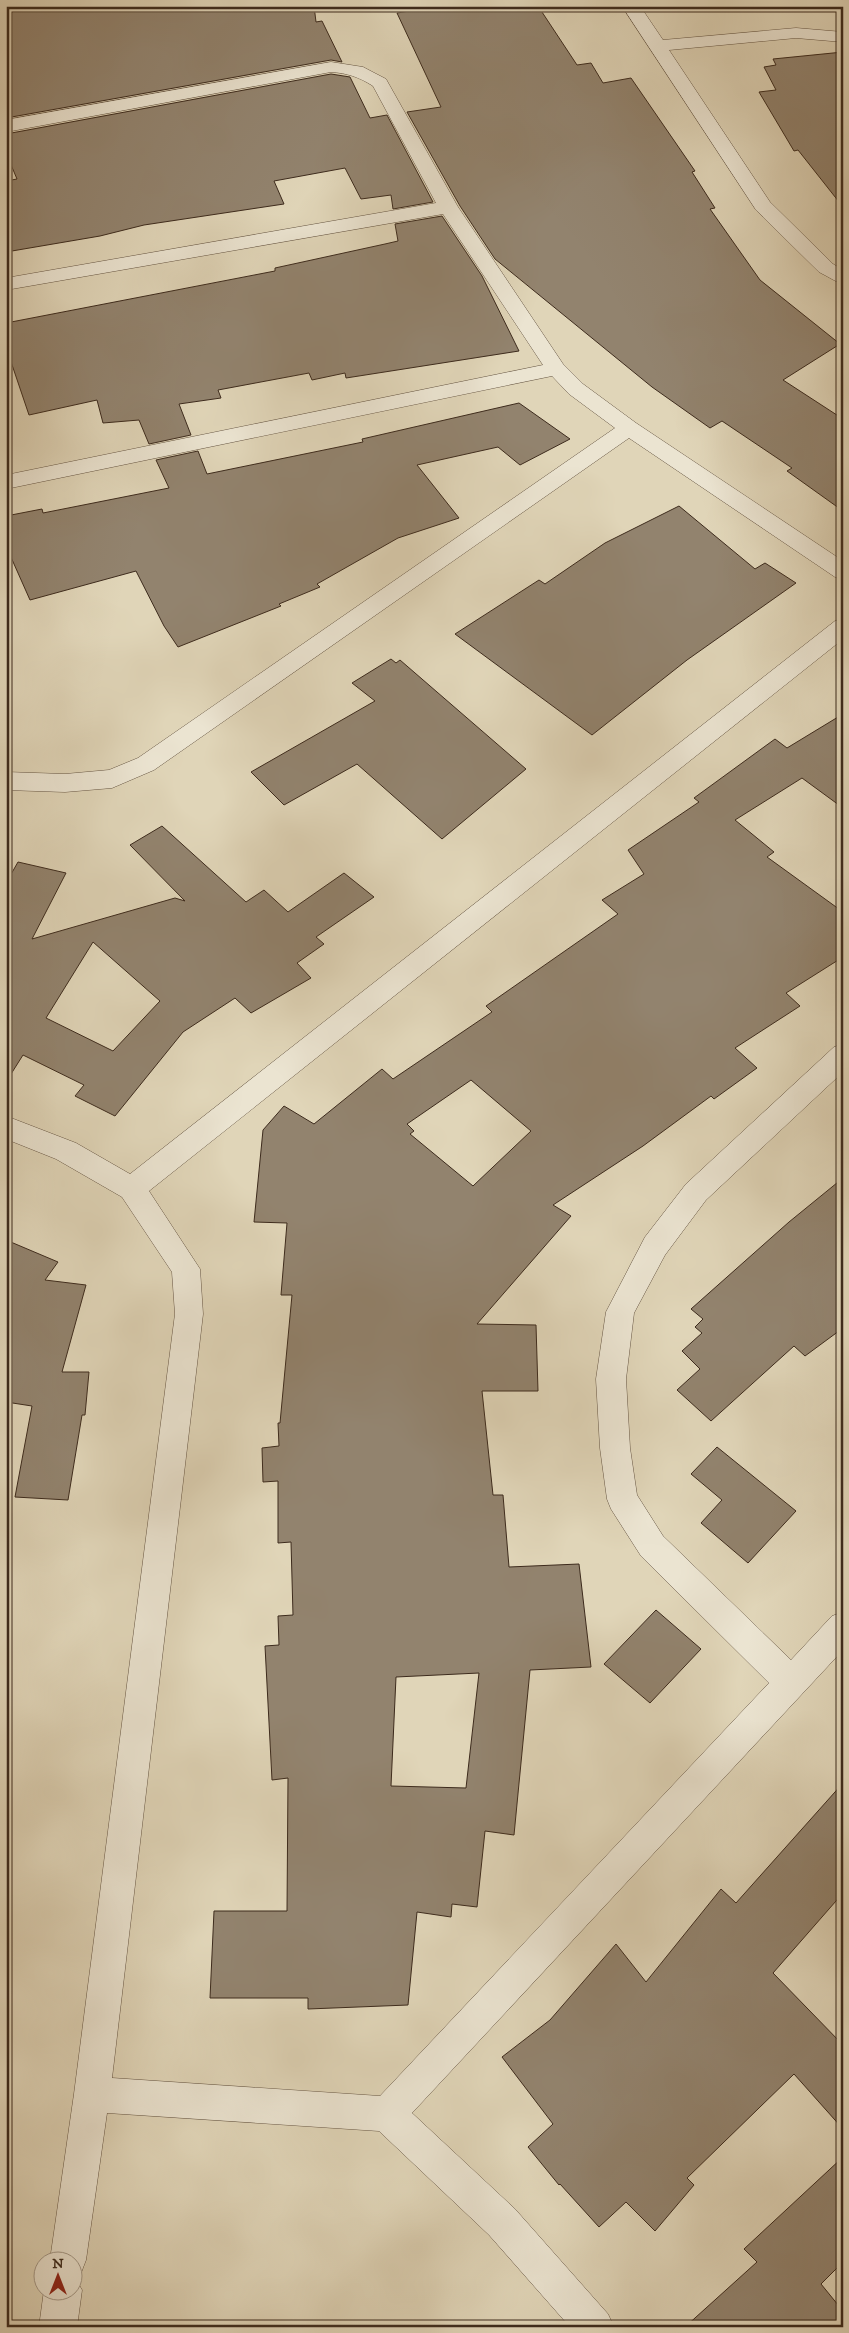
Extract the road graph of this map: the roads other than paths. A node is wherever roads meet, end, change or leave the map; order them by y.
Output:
1 (631, 6) edge
2 (843, 37) edge
3 (658, 46) junction
4 (6, 126) edge
5 (448, 207) junction
6 (843, 279) edge
7 (6, 284) edge
8 (556, 369) junction
9 (629, 428) junction
10 (6, 482) edge
11 (843, 572) edge
12 (843, 627) edge
13 (6, 781) edge
14 (843, 1055) edge
15 (6, 1127) edge
16 (132, 1189) junction
17 (843, 1626) edge
18 (790, 1681) junction
19 (92, 2094) junction
20 (387, 2114) junction
21 (69, 2250) edge
22 (62, 2300) edge
23 (58, 2327) edge
24 (595, 2327) edge

1 - 3 street
2 - 3 street
3 - 6 street
4 - 5 street
5 - 7 street
5 - 8 street
8 - 9 street
8 - 10 street
9 - 11 street
9 - 13 street
12 - 16 street
14 - 18 street
15 - 16 street
16 - 19 street
17 - 18 street
18 - 20 street
19 - 20 street
19 - 21 street
20 - 24 street
22 - 23 street

